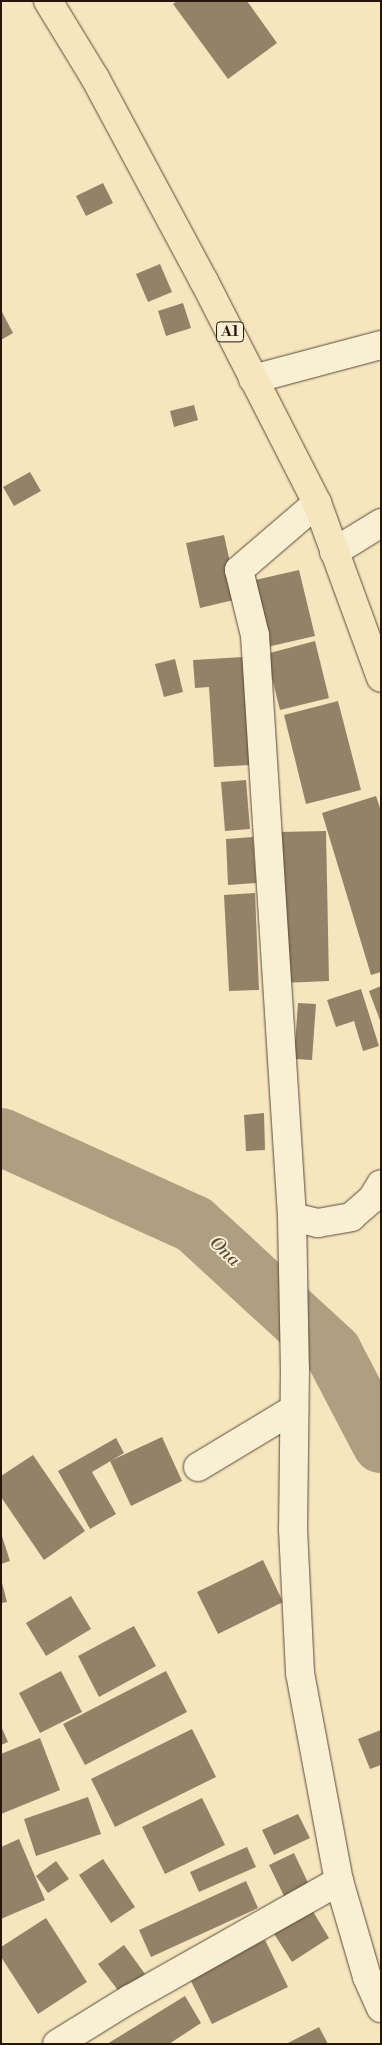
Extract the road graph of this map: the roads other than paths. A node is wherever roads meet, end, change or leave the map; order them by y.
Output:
1 (48, 1) edge
2 (381, 345) edge
3 (253, 379) junction
4 (318, 503) junction
5 (381, 523) edge
6 (334, 552) junction
7 (375, 643) edge
8 (381, 678) edge
9 (381, 1184) edge
10 (292, 1217) junction
11 (294, 1409) junction
12 (198, 1467) dead end
13 (339, 1882) junction
14 (381, 2008) edge
15 (57, 2044) edge

1 - 3 highway, A1
2 - 3 street
3 - 4 highway, A1
4 - 6 highway, A1
4 - 10 street
5 - 6 street
6 - 7 highway, A1
7 - 8 highway, A1
9 - 10 street
10 - 11 street
11 - 12 street
11 - 13 street
13 - 14 street
13 - 15 street

